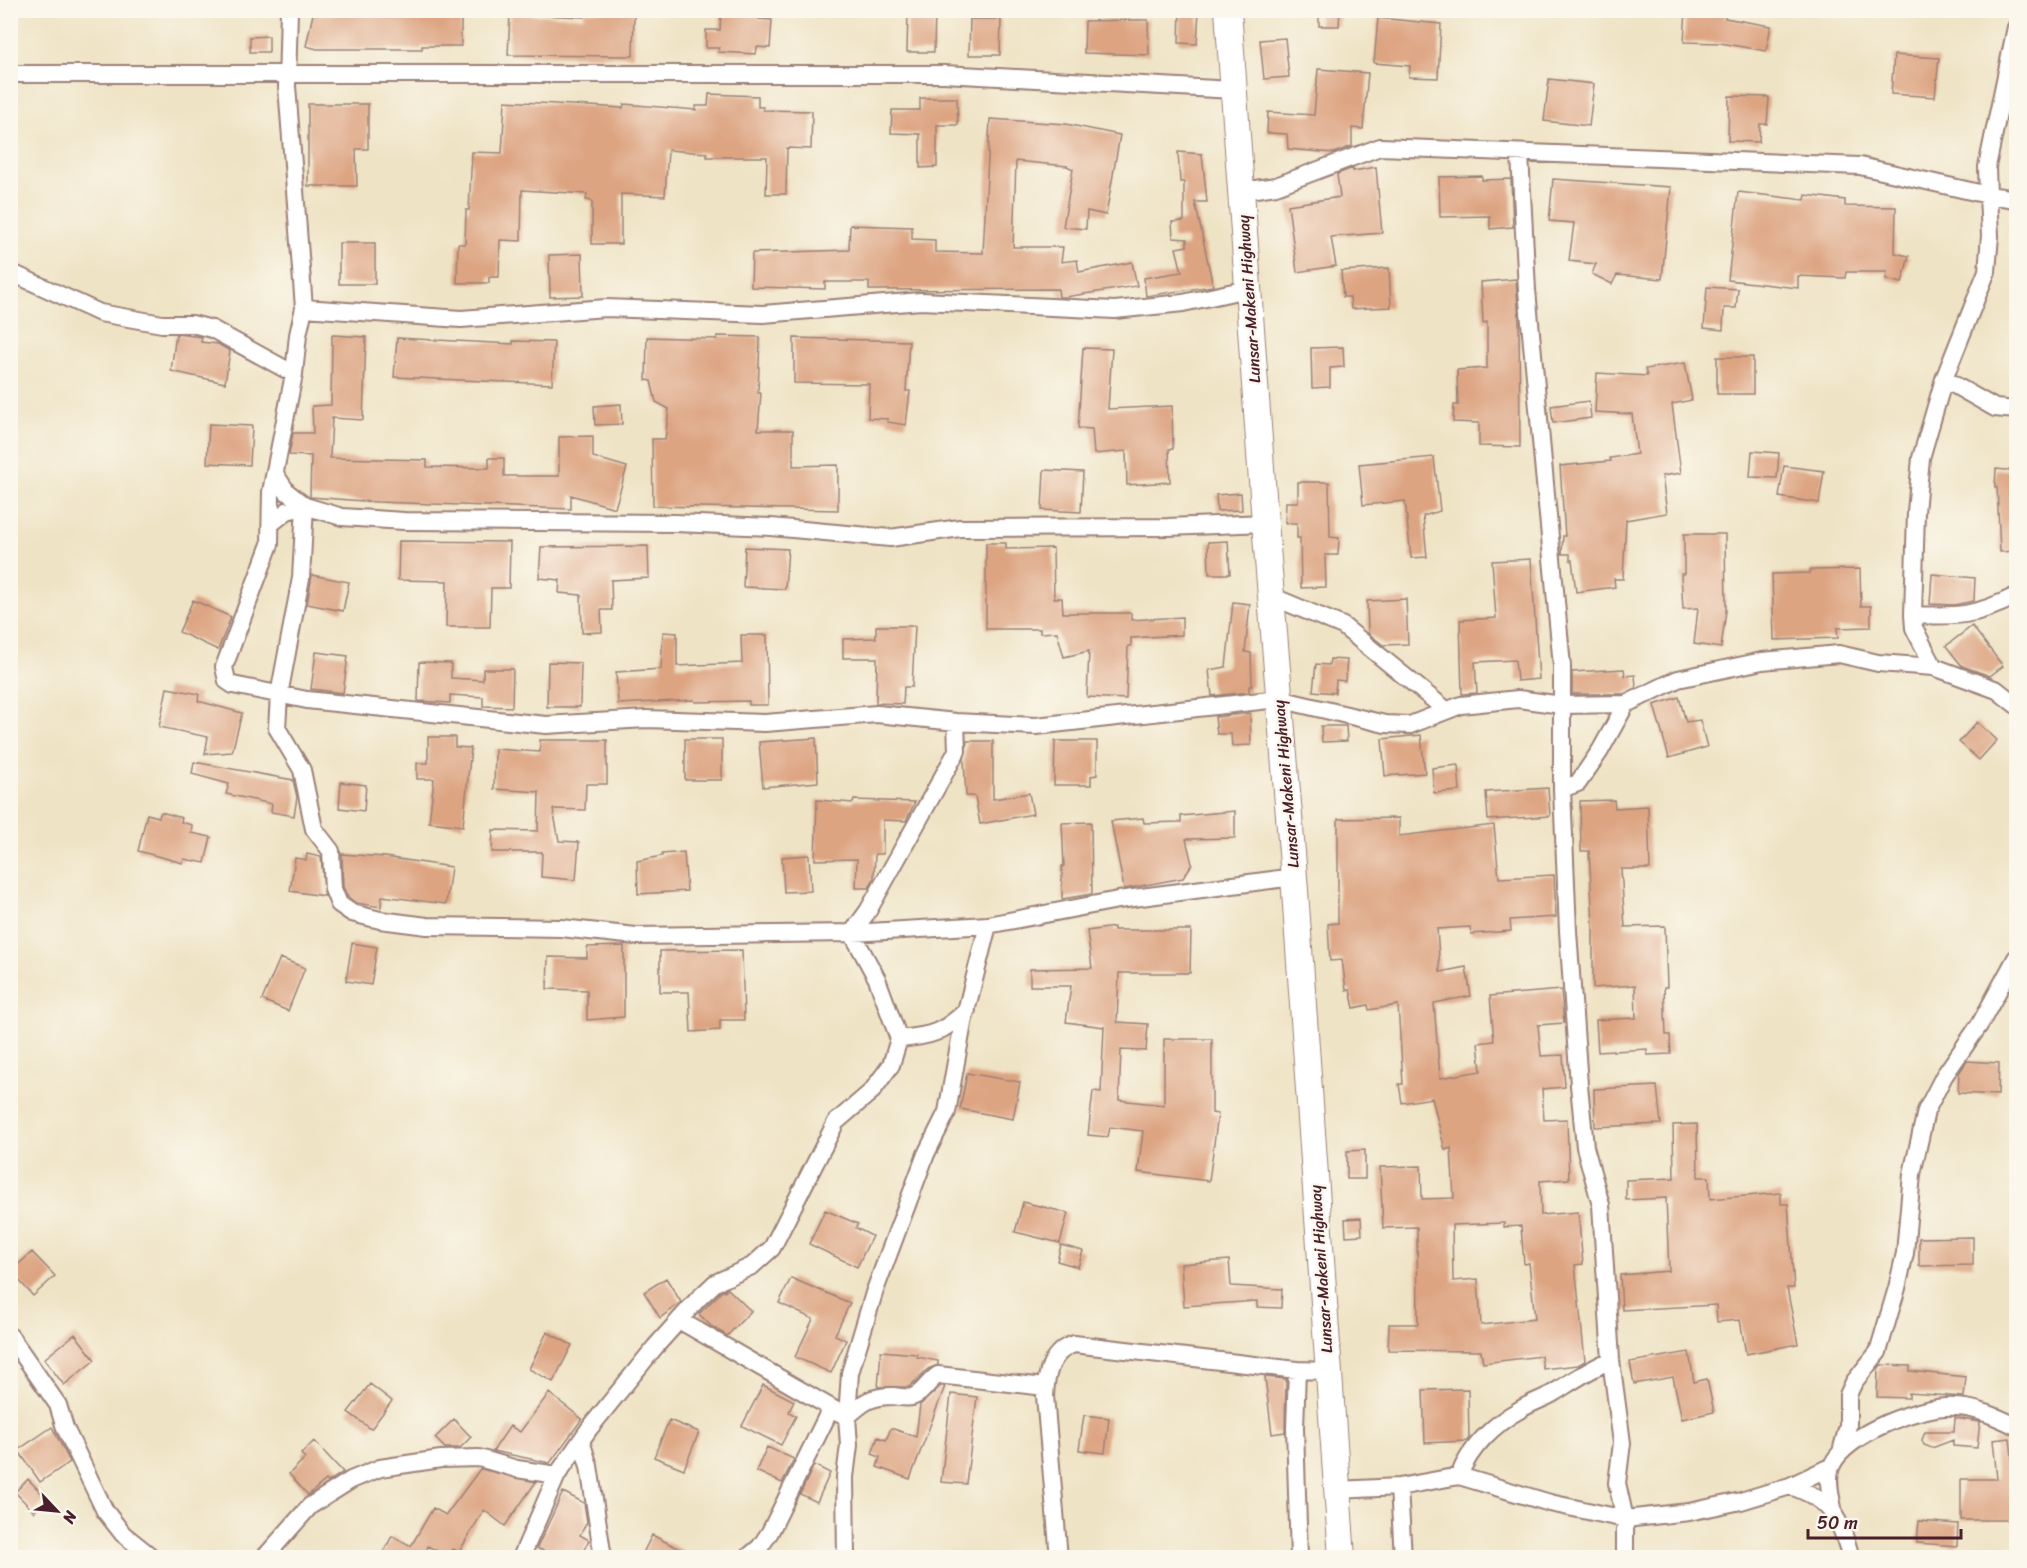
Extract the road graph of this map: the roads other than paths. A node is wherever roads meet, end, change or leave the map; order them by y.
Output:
1 (289, 10) edge
2 (1228, 10) edge
3 (2016, 27) edge
4 (286, 73) junction
5 (10, 74) edge
6 (1233, 90) junction
7 (1520, 154) junction
8 (1242, 191) junction
9 (1988, 195) junction
10 (2016, 199) edge
11 (10, 272) edge
12 (1247, 290) junction
13 (304, 308) junction
14 (294, 374) junction
15 (1944, 379) junction
16 (2016, 410) edge
17 (275, 474) junction
18 (305, 506) junction
19 (272, 523) junction
20 (1264, 523) junction
21 (1270, 596) junction
22 (2016, 596) edge
23 (1913, 615) junction
24 (1934, 668) junction
25 (279, 695) junction
26 (1279, 699) junction
27 (1626, 704) junction
28 (1562, 705) junction
29 (2016, 705) edge
30 (1446, 710) junction
31 (956, 722) junction
32 (1562, 789) junction
33 (1294, 877) junction
34 (988, 925) junction
35 (852, 933) junction
36 (2016, 958) edge
37 (967, 1010) junction
38 (899, 1039) junction
39 (679, 1320) junction
40 (10, 1336) edge
41 (1611, 1360) junction
42 (1297, 1370) junction
43 (1328, 1371) junction
44 (1046, 1387) junction
45 (831, 1408) junction
46 (847, 1417) junction
47 (2016, 1426) edge
48 (581, 1441) junction
49 (1842, 1448) junction
50 (1830, 1467) junction
51 (556, 1474) junction
52 (1459, 1476) junction
53 (1790, 1486) junction
54 (1399, 1487) junction
55 (1337, 1490) junction
56 (1834, 1514) junction
57 (1625, 1519) junction
58 (153, 1557) edge
59 (264, 1557) edge
60 (521, 1557) edge
61 (603, 1557) edge
62 (747, 1557) edge
63 (846, 1557) edge
64 (1059, 1557) edge
65 (1299, 1557) edge
66 (1342, 1557) edge
67 (1403, 1557) edge
68 (1625, 1557) edge
69 (1851, 1557) edge

1 - 4 street
2 - 6 main road, Lunsar-Makeni Highway
3 - 9 street
4 - 5 street
4 - 6 street
4 - 13 street
6 - 8 main road, Lunsar-Makeni Highway
7 - 8 street
7 - 9 street
7 - 28 street
8 - 12 main road, Lunsar-Makeni Highway
9 - 10 street
9 - 15 street
11 - 14 street
12 - 13 street
12 - 20 main road, Lunsar-Makeni Highway
13 - 14 street
14 - 17 street
15 - 16 street
15 - 23 street
17 - 18 street
17 - 19 street
18 - 19 street
18 - 20 street
18 - 25 street
19 - 25 street
20 - 21 main road, Lunsar-Makeni Highway
21 - 26 main road, Lunsar-Makeni Highway
21 - 30 street
22 - 23 street
23 - 24 street
24 - 27 street
24 - 29 street
25 - 31 street
25 - 35 street
26 - 30 street
26 - 31 street
26 - 33 main road, Lunsar-Makeni Highway
27 - 28 street
27 - 32 street
28 - 30 street
28 - 32 street
31 - 35 street
32 - 41 street
33 - 34 street
33 - 43 main road, Lunsar-Makeni Highway
34 - 35 street
34 - 37 street
35 - 38 street
36 - 49 street
37 - 38 street
37 - 46 street
38 - 39 street
39 - 45 street
39 - 48 street
40 - 58 street
41 - 52 street
41 - 57 street
42 - 43 street
42 - 44 street
42 - 65 street
43 - 55 main road, Lunsar-Makeni Highway
44 - 46 street
44 - 64 street
45 - 46 street
45 - 62 street
46 - 63 street
47 - 49 street
48 - 51 street
48 - 61 street
49 - 50 street
50 - 53 street
50 - 56 street
51 - 59 street
51 - 60 street
52 - 54 street
52 - 57 street
53 - 56 street
53 - 57 street
54 - 55 street
54 - 67 street
55 - 66 main road, Lunsar-Makeni Highway
56 - 69 street
57 - 68 street

